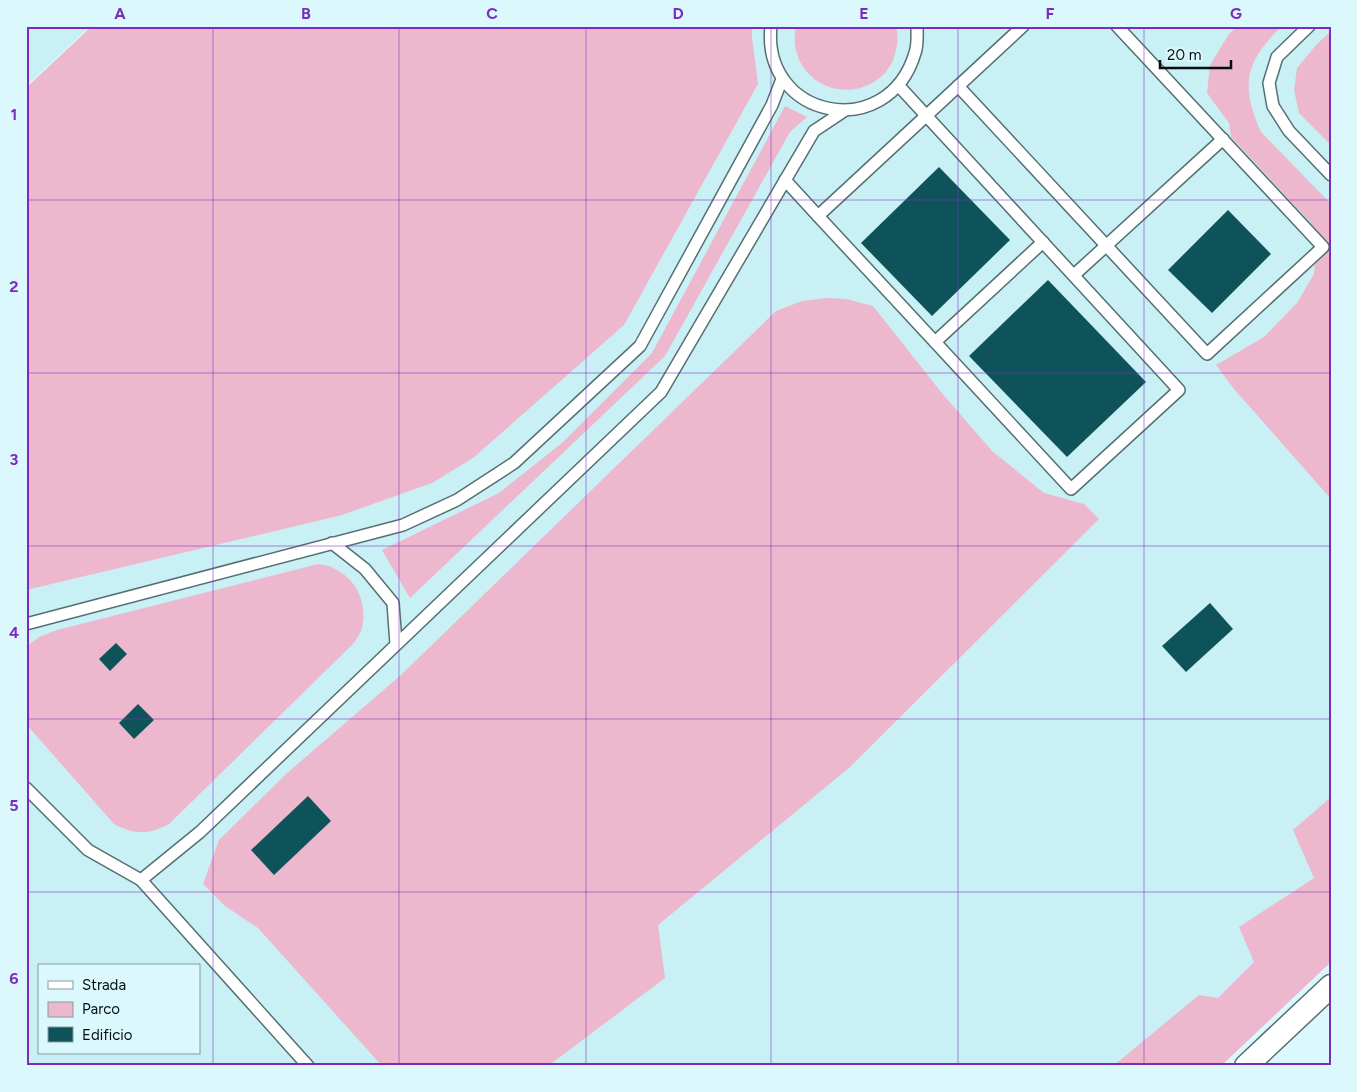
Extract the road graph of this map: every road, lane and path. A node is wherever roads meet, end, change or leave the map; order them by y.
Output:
1 (771, 26) edge
2 (917, 26) edge
3 (1023, 26) edge
4 (1117, 26) edge
5 (1308, 26) edge
6 (782, 79) junction
7 (898, 85) junction
8 (958, 86) junction
9 (844, 110) junction
10 (927, 115) junction
11 (1222, 139) junction
12 (1331, 175) edge
13 (785, 180) junction
14 (818, 216) junction
15 (1043, 242) junction
16 (1106, 246) junction
17 (1074, 276) junction
18 (935, 342) junction
19 (332, 544) junction
20 (26, 624) edge
21 (396, 644) junction
22 (26, 788) edge
23 (141, 880) junction
24 (1331, 986) edge
25 (1261, 1061) edge
26 (308, 1066) edge

1 - 6 lane
2 - 7 lane
3 - 8 lane
4 - 11 lane
5 - 12 lane
6 - 9 lane
6 - 19 lane
7 - 9 lane
7 - 10 lane
8 - 10 lane
8 - 16 lane
9 - 13 lane
10 - 14 lane
10 - 15 lane
11 - 16 lane
11 - 16 lane
13 - 14 lane
13 - 21 lane
14 - 18 lane
15 - 17 lane
15 - 18 lane
16 - 17 lane
17 - 18 lane
19 - 20 lane
19 - 21 lane
21 - 23 lane
22 - 23 lane
23 - 26 lane
24 - 25 street

